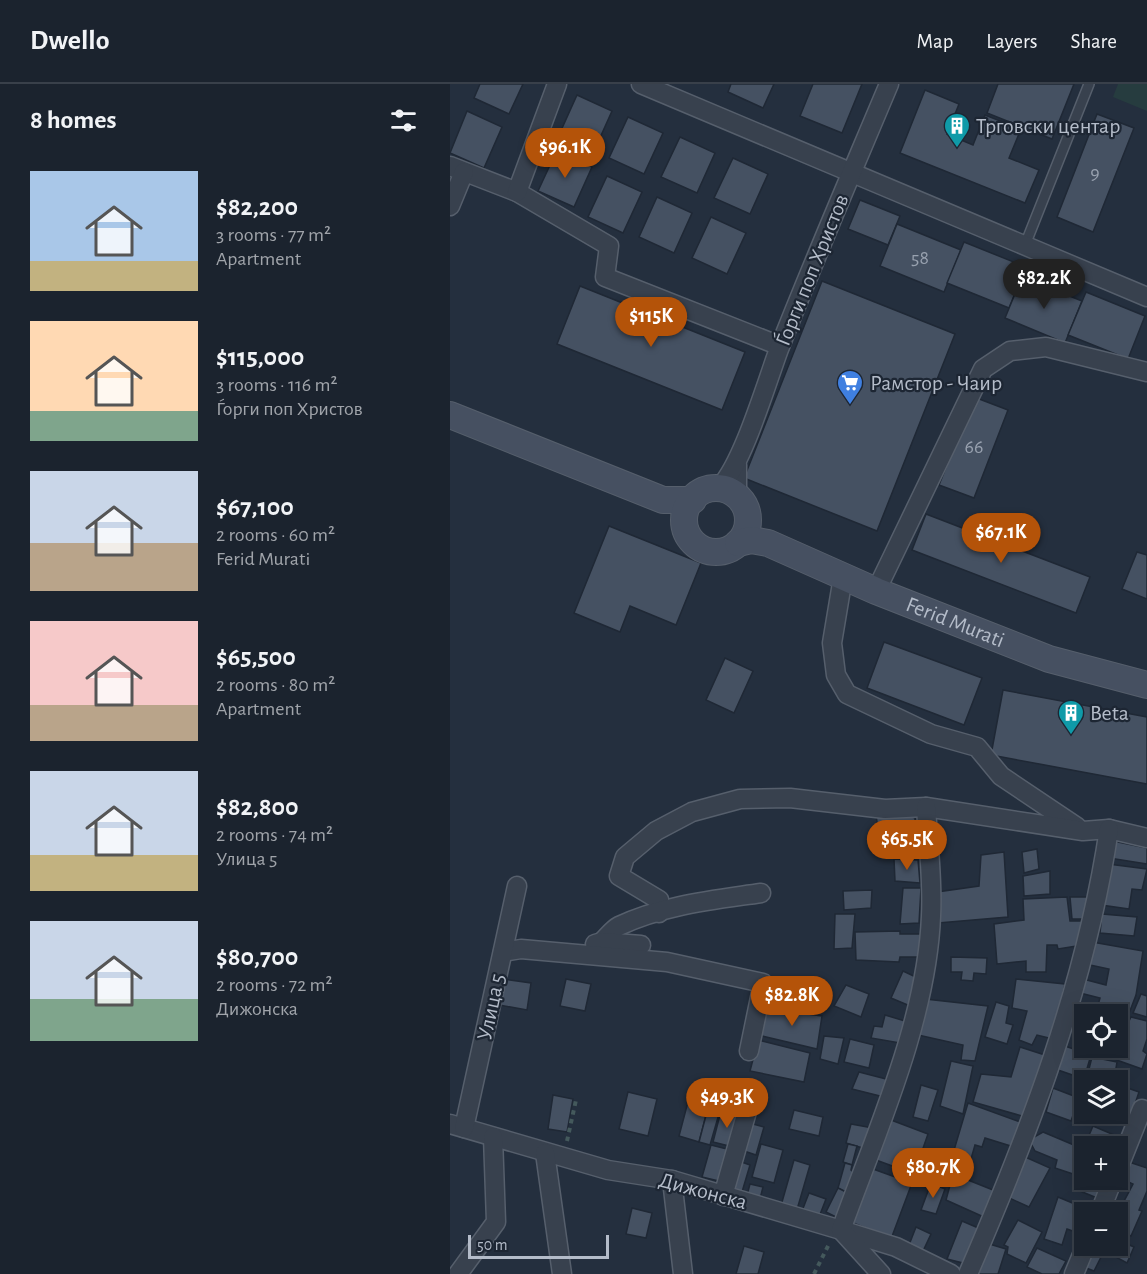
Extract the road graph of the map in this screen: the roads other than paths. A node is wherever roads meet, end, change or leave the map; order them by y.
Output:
1 (557, 84) edge
2 (641, 84) edge
3 (889, 84) edge
4 (1089, 84) edge
5 (457, 169) edge
6 (852, 173) junction
7 (517, 192) junction
8 (450, 206) edge
9 (1025, 245) junction
10 (1147, 297) edge
11 (780, 346) junction
12 (1147, 372) edge
13 (450, 415) edge
14 (729, 491) junction
15 (688, 511) junction
16 (744, 532) junction
17 (843, 577) junction
18 (876, 591) junction
19 (1147, 685) edge
20 (926, 807) junction
21 (1109, 829) junction
22 (1083, 831) junction
23 (1147, 838) edge
24 (517, 886) dead end
25 (761, 893) dead end
26 (658, 913) junction
27 (602, 942) junction
28 (640, 945) dead end
29 (503, 952) junction
30 (568, 953) junction
31 (749, 1051) dead end
32 (752, 1094) dead end
33 (1142, 1109) dead end
34 (457, 1126) edge
35 (492, 1137) junction
36 (1128, 1143) edge
37 (544, 1153) junction
38 (672, 1180) junction
39 (723, 1196) junction
40 (841, 1230) junction
41 (1081, 1256) edge
42 (458, 1274) edge
43 (562, 1274) edge
44 (683, 1274) edge
45 (881, 1274) edge
46 (951, 1274) edge
47 (968, 1274) edge
48 (1074, 1274) edge

1 - 7 street
2 - 6 street
3 - 6 street, Ѓорги поп Христов
4 - 9 lane
5 - 7 street
5 - 8 street
6 - 9 street
6 - 11 street, Ѓорги поп Христов
7 - 11 street
9 - 10 street
11 - 14 street, Ѓорги поп Христов
12 - 18 street
13 - 15 street
14 - 15 street
14 - 16 street
15 - 16 street
16 - 17 street, Ferid Murati
17 - 18 street, Ferid Murati
17 - 22 street
18 - 19 street, Ferid Murati
20 - 22 street
20 - 26 street
20 - 40 street
21 - 22 street
21 - 23 street
21 - 47 street
24 - 29 street, Улица 5
25 - 26 street
26 - 27 street
27 - 28 street
27 - 30 street
29 - 30 street
29 - 34 street, Улица 5
30 - 31 street
32 - 39 street
33 - 36 street
34 - 35 street, Дижонска
35 - 37 street, Дижонска
35 - 42 street
37 - 38 street, Дижонска
37 - 43 street
38 - 39 street, Дижонска
38 - 44 street
39 - 40 street, Дижонска
40 - 45 street
40 - 46 street, Дижонска
41 - 48 street

